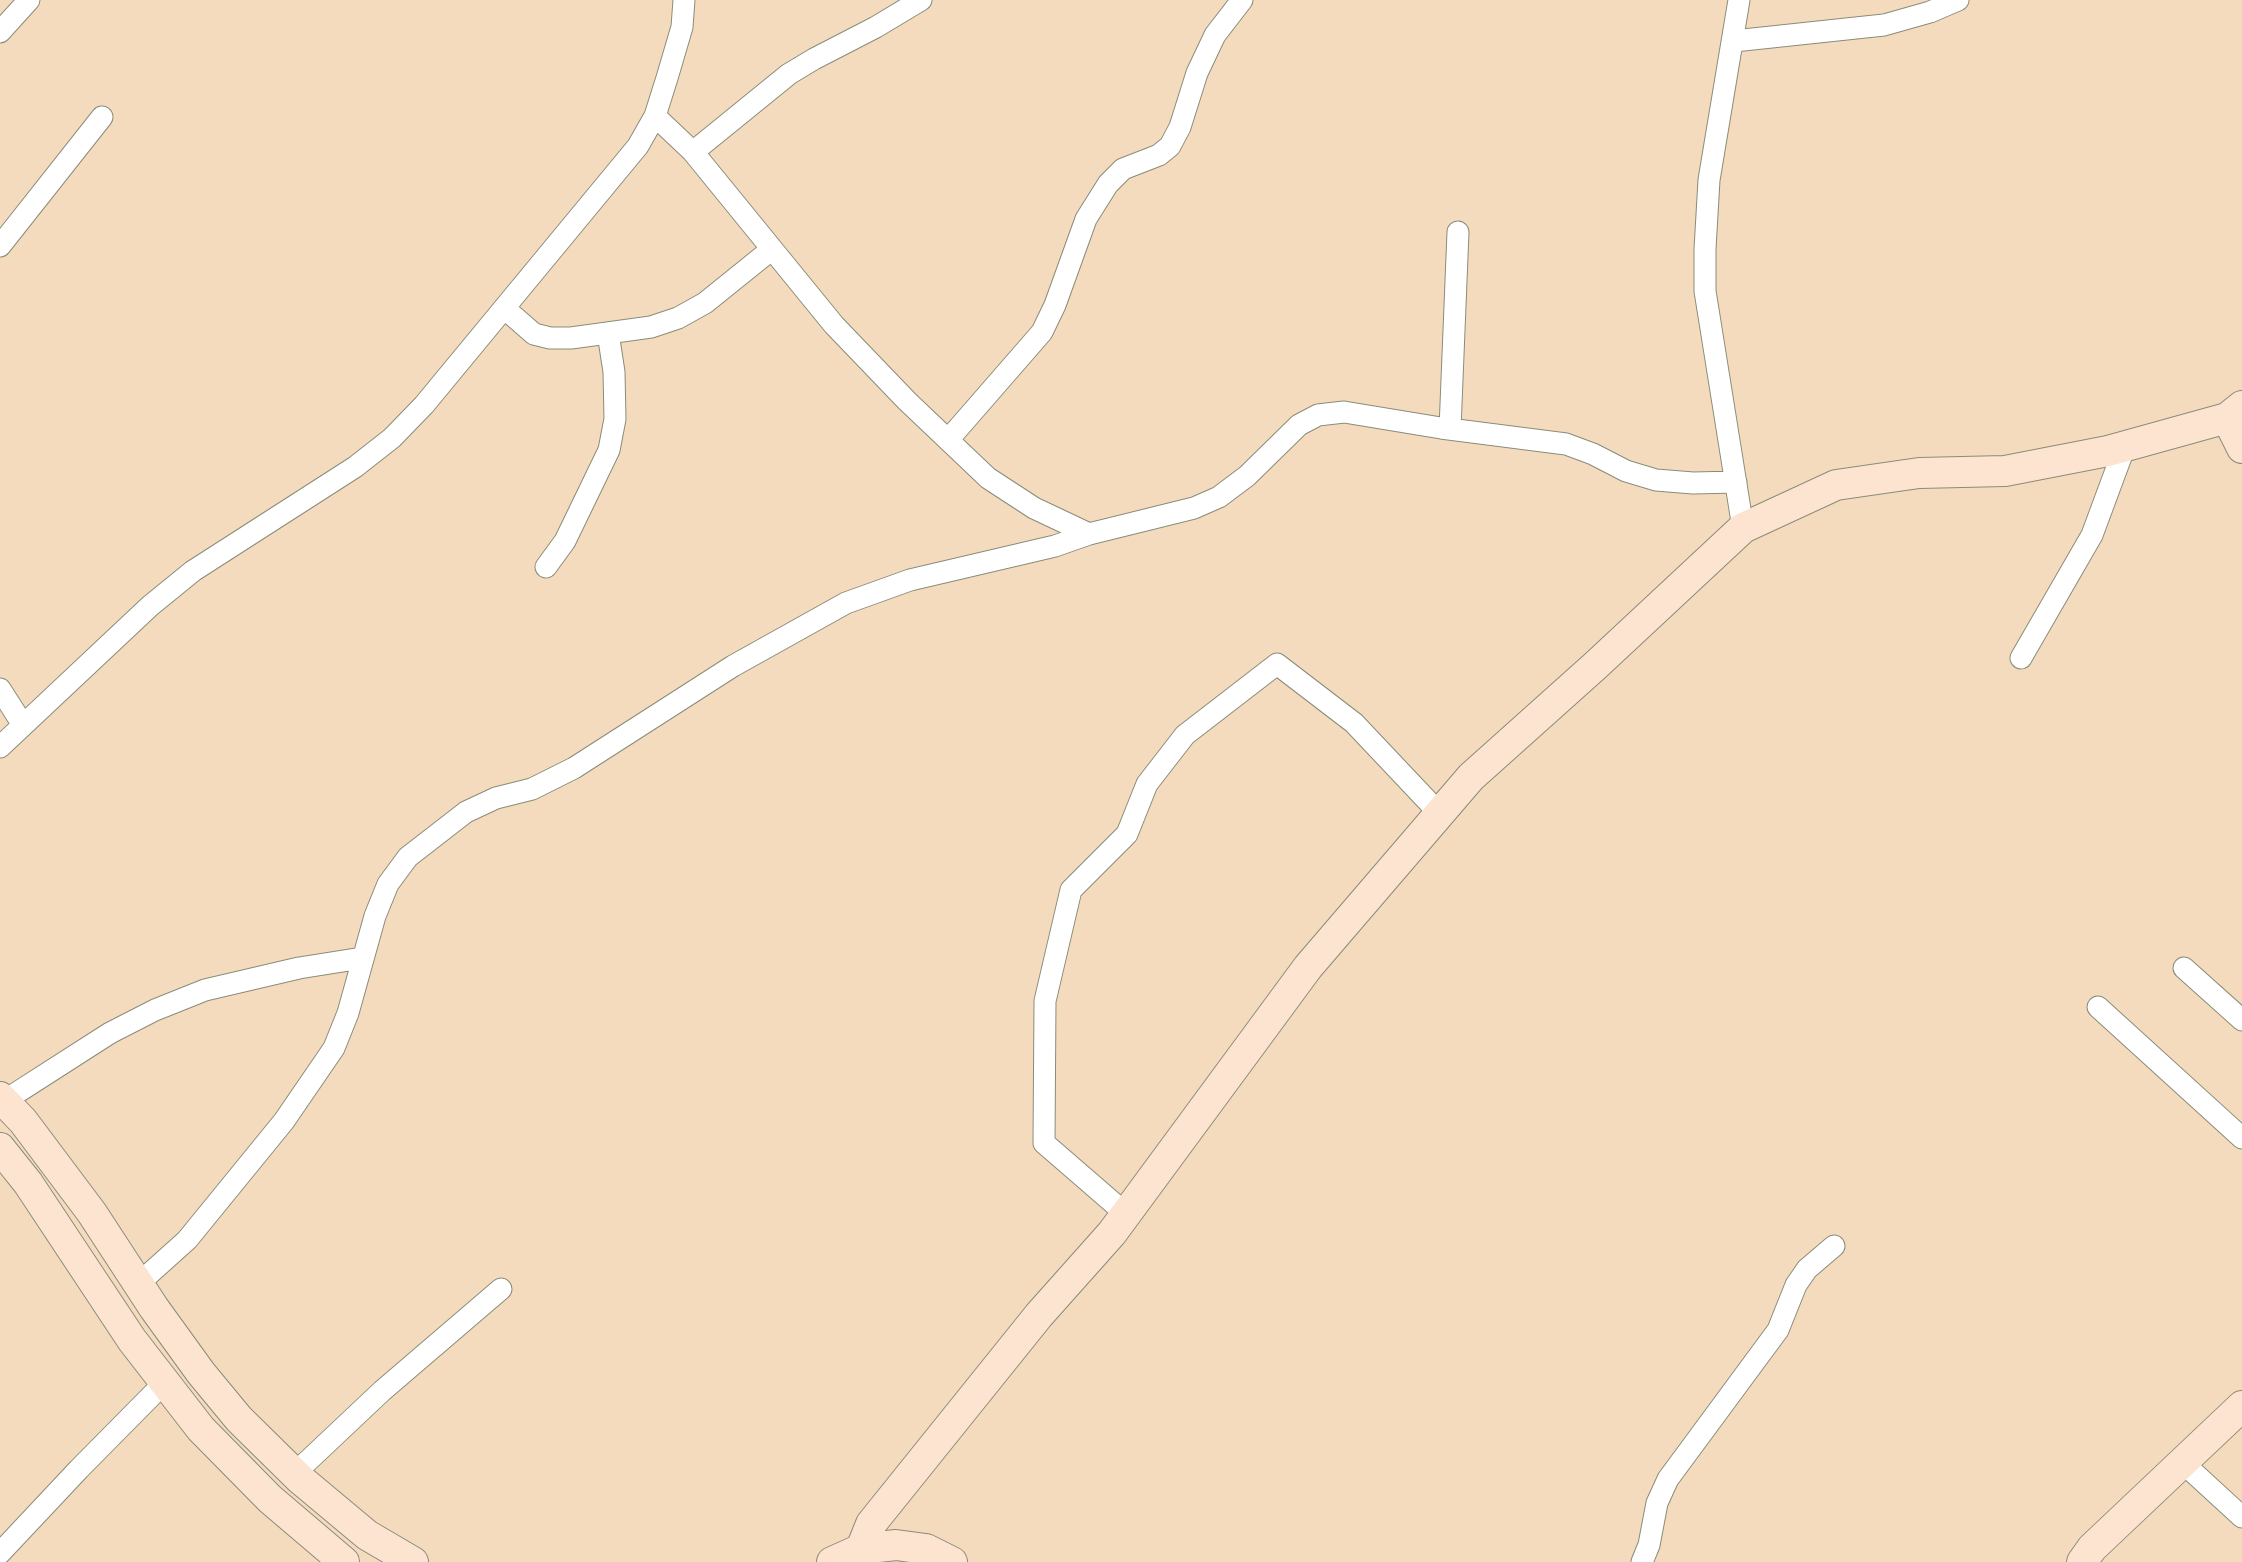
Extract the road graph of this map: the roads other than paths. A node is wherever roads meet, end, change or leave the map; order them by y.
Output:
1 (28, 0) edge
2 (684, 0) edge
3 (921, 0) edge
4 (1242, 0) edge
5 (1740, 0) edge
6 (1958, 0) edge
7 (0, 32) edge
8 (1734, 41) junction
9 (655, 116) junction
10 (102, 117) dead end
11 (693, 152) junction
12 (1458, 232) dead end
13 (0, 246) edge
14 (772, 249) junction
15 (504, 308) junction
16 (608, 333) junction
17 (2234, 412) edge
18 (1450, 429) junction
19 (948, 440) junction
20 (2125, 446) junction
21 (2242, 448) edge
22 (1736, 483) junction
23 (1743, 528) junction
24 (1089, 534) junction
25 (546, 567) dead end
26 (2021, 658) dead end
27 (0, 689) edge
28 (12, 714) edge
29 (0, 747) edge
30 (1440, 813) junction
31 (362, 958) junction
32 (2184, 968) dead end
33 (2098, 1007) dead end
34 (2242, 1020) edge
35 (2, 1099) edge
36 (2242, 1138) edge
37 (0, 1148) edge
38 (1126, 1214) junction
39 (1834, 1246) dead end
40 (138, 1284) junction
41 (501, 1289) dead end
42 (165, 1382) junction
43 (2242, 1406) edge
44 (2182, 1462) junction
45 (294, 1474) junction
46 (2242, 1516) edge
47 (0, 1553) edge
48 (860, 1555) edge
49 (344, 1562) edge
50 (413, 1562) edge
51 (832, 1562) edge
52 (952, 1562) edge
53 (1642, 1562) edge
54 (2082, 1562) edge

1 - 7 street
2 - 9 street
3 - 11 street
4 - 19 street
5 - 8 street
6 - 8 street
8 - 22 street
9 - 11 street
9 - 15 street
10 - 13 street
11 - 14 street
12 - 18 street
14 - 16 street
14 - 19 street
15 - 16 street
15 - 28 street
16 - 25 street
17 - 20 street
17 - 21 street
18 - 22 street
18 - 24 street
19 - 24 street
20 - 23 street
20 - 26 street
22 - 23 street
23 - 30 street
24 - 31 street
27 - 28 street
28 - 29 street
30 - 38 street
30 - 38 street
31 - 35 street
31 - 40 street
32 - 34 street
33 - 36 street
35 - 40 street
37 - 42 street
38 - 48 street
39 - 53 street
40 - 45 street
41 - 45 street
42 - 47 street
42 - 49 street
43 - 44 street
44 - 46 street
44 - 54 street
45 - 50 street
48 - 51 street
48 - 52 street

